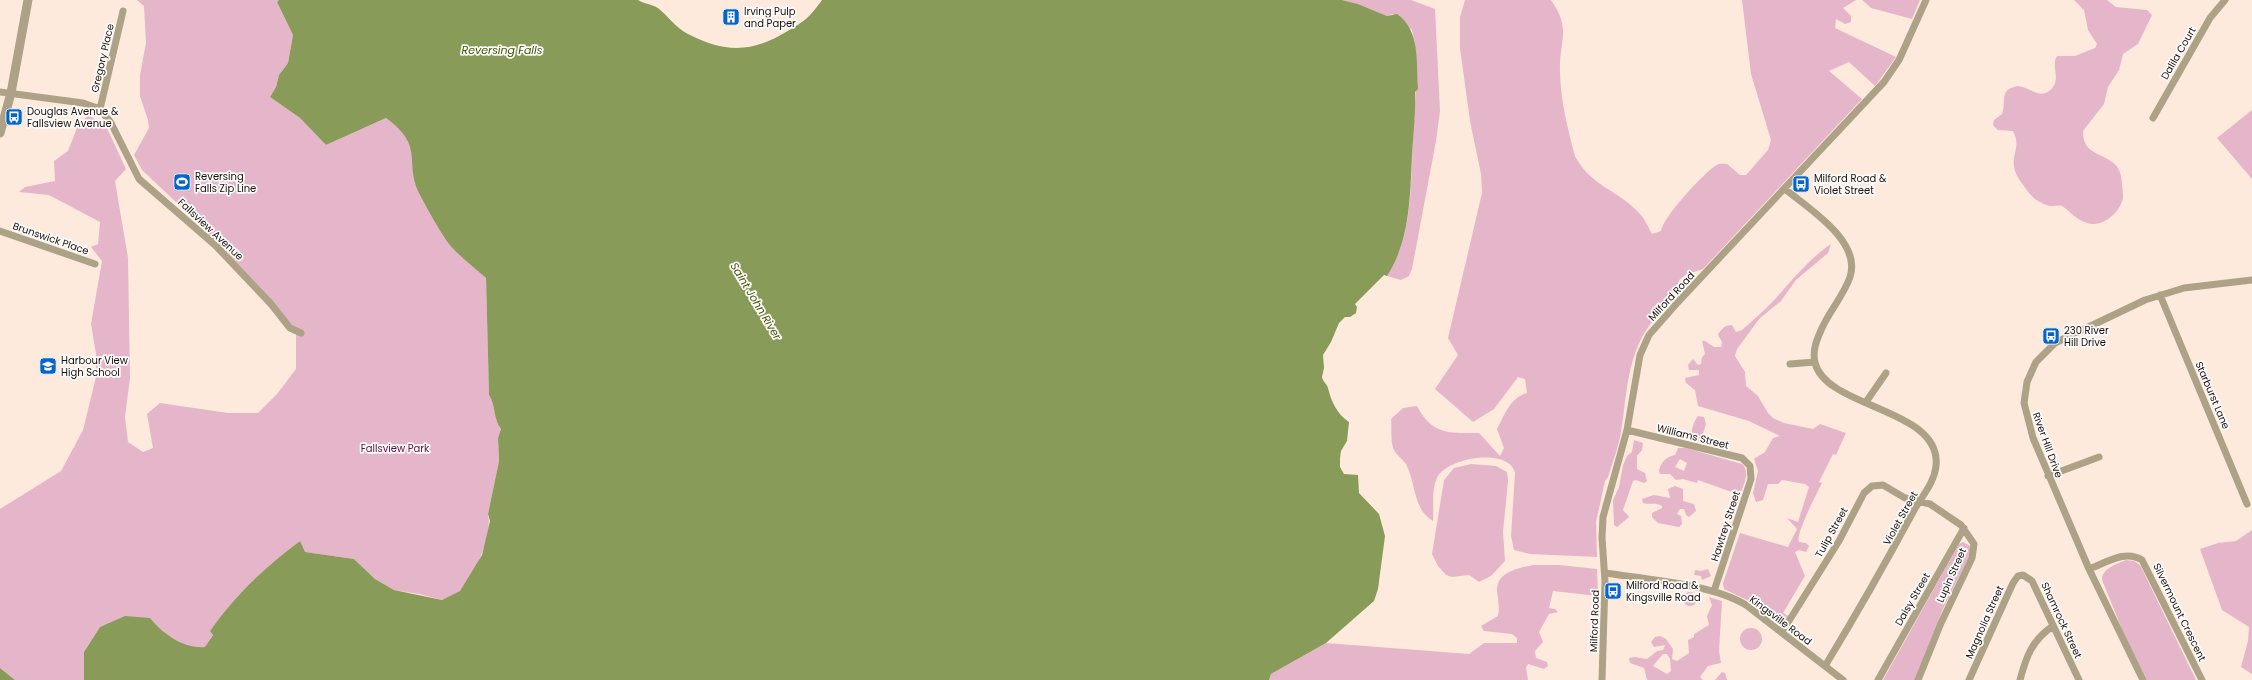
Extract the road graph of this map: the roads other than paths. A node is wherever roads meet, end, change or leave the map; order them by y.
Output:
1 (28, 0) edge
2 (1926, 0) edge
3 (2225, 0) edge
4 (123, 11) dead end
5 (0, 92) edge
6 (11, 93) junction
7 (100, 109) junction
8 (2152, 118) dead end
9 (0, 133) edge
10 (1785, 189) junction
11 (0, 232) edge
12 (95, 264) dead end
13 (2252, 280) edge
14 (2160, 295) junction
15 (301, 333) dead end
16 (1815, 362) junction
17 (1790, 364) dead end
18 (1886, 373) dead end
19 (1866, 402) junction
20 (1627, 430) junction
21 (2099, 457) dead end
22 (1750, 466) joint
23 (2048, 476) junction
24 (1920, 501) junction
25 (2247, 504) dead end
26 (1964, 528) junction
27 (2089, 569) junction
28 (1605, 573) junction
29 (2021, 575) joint
30 (1714, 591) junction
31 (2053, 626) junction
32 (1782, 632) junction
33 (1825, 666) junction
34 (1602, 680) edge
35 (1843, 680) edge
36 (1878, 680) edge
37 (1918, 680) edge
38 (1969, 680) edge
39 (2020, 680) edge
40 (2079, 680) edge
41 (2143, 680) edge
42 (2202, 680) edge

1 - 6 street
2 - 10 street, Milford Road
3 - 8 street, Dalila Court
4 - 7 street, Gregory Place
5 - 6 street
6 - 7 street
6 - 9 street
7 - 15 street, Fallsview Avenue
10 - 16 street
10 - 20 street, Milford Road
11 - 12 street, Brunswick Place
13 - 14 street, River Hill Drive
14 - 23 street, River Hill Drive
14 - 25 street, Starburst Lane
16 - 17 street
16 - 19 street, Violet Street
18 - 19 street
19 - 24 street, Violet Street
20 - 22 street, Williams Street
20 - 28 street, Milford Road
21 - 23 street
22 - 30 street, Hawtrey Street
23 - 27 street, River Hill Drive
24 - 26 street, Lupin Street
24 - 32 street, Tulip Street
24 - 33 street, Violet Street
26 - 36 street, Daisy Street
26 - 37 street, Lupin Street
27 - 41 street, River Hill Drive
27 - 42 street, Silvermount Crescent
28 - 30 street, Kingsville Road
28 - 34 street, Milford Road
29 - 31 street, Shamrock Street
29 - 38 street, Magnolia Street
30 - 32 street, Kingsville Road
31 - 39 street
31 - 40 street, Shamrock Street
32 - 33 street, Kingsville Road
33 - 35 street, Kingsville Road

